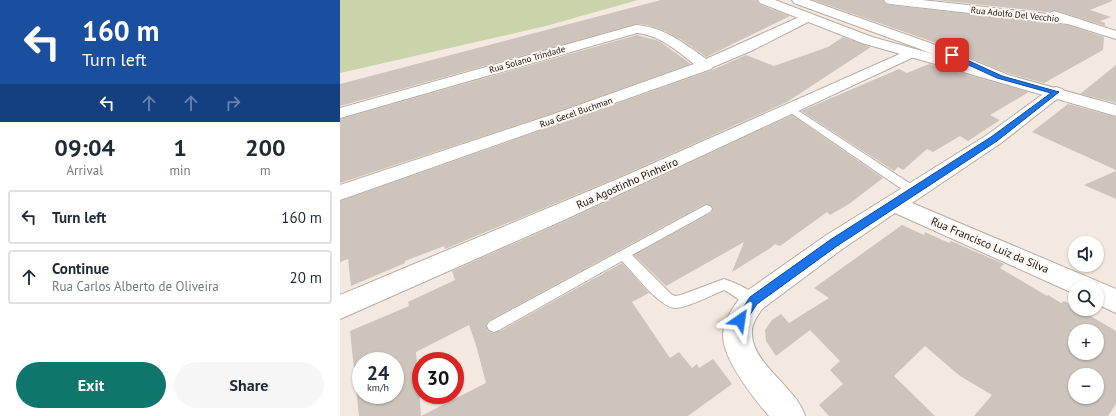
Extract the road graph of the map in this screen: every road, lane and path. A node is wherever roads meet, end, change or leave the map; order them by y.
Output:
1 (764, 0) edge
2 (798, 0) edge
3 (890, 0) edge
4 (1016, 2) dead end
5 (806, 18) junction
6 (1068, 20) junction
7 (1116, 35) edge
8 (911, 53) junction
9 (706, 66) junction
10 (1000, 77) junction
11 (1056, 92) junction
12 (790, 109) junction
13 (1116, 111) edge
14 (340, 113) edge
15 (913, 191) junction
16 (340, 193) edge
17 (894, 204) junction
18 (706, 209) dead end
19 (624, 256) junction
20 (1070, 280) edge
21 (1104, 295) edge
22 (1116, 300) edge
23 (753, 301) junction
24 (340, 307) edge
25 (494, 326) dead end
26 (790, 416) edge

1 - 5 street
2 - 10 street
3 - 6 street, Rua Adolfo Del Vecchio
4 - 6 street
5 - 8 street
5 - 9 street, Rua Gecel Buchman
6 - 7 street
8 - 10 street
8 - 12 street, Rua Agostinho Pinheiro
9 - 14 street, Rua Solano Trindade
9 - 16 street, Rua Gecel Buchman
10 - 11 street
11 - 13 street
11 - 15 street
12 - 15 lane
12 - 24 street, Rua Agostinho Pinheiro
15 - 17 street
17 - 20 street, Rua Francisco Luiz da Silva
17 - 23 street
18 - 19 lane
19 - 23 lane
19 - 25 lane
21 - 22 street
23 - 26 street

